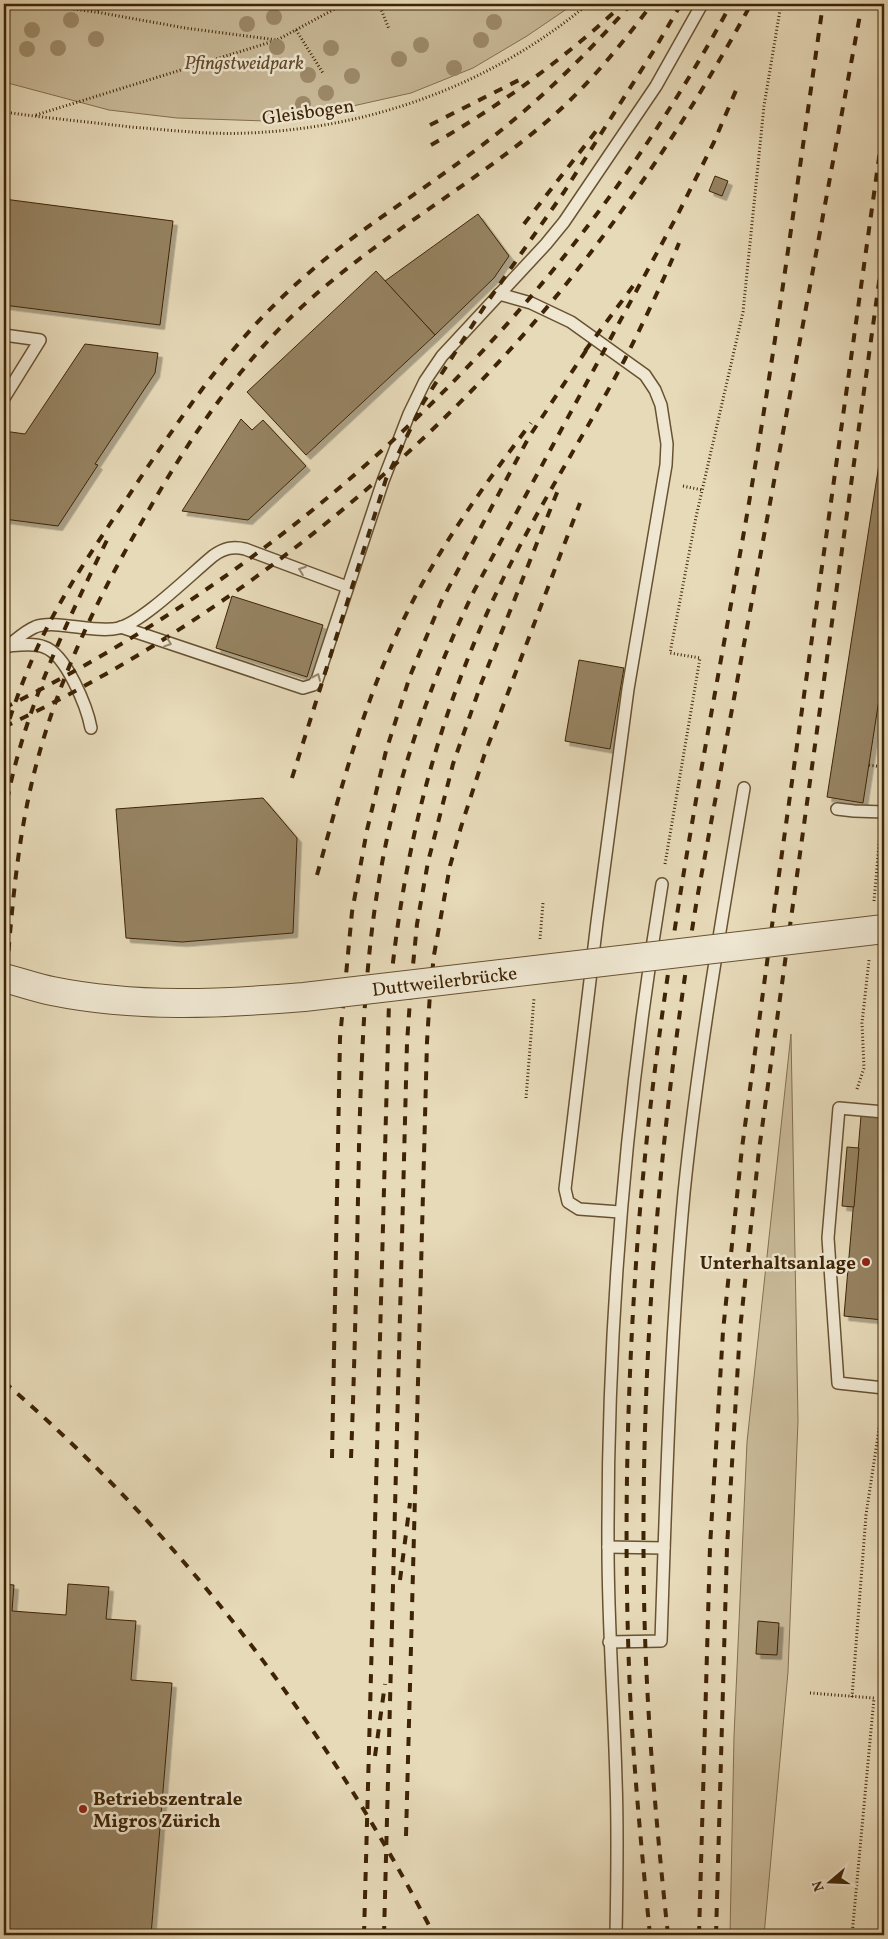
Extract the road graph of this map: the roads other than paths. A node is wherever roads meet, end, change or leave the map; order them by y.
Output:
1 (702, 4) edge
2 (499, 294) junction
3 (4, 335) edge
4 (4, 398) edge
5 (347, 587) junction
6 (121, 627) junction
7 (6, 648) edge
8 (92, 728) dead end
9 (744, 788) dead end
10 (837, 809) dead end
11 (884, 812) edge
12 (662, 884) road end
13 (884, 929) edge
14 (4, 978) edge
15 (884, 1112) edge
16 (620, 1212) junction
17 (884, 1388) edge
18 (608, 1547) junction
19 (664, 1548) junction
20 (609, 1642) junction
21 (616, 1934) dead end

1 - 2 lane
2 - 5 lane
2 - 16 lane
3 - 4 lane
5 -> 6 lane
6 -> 5 lane
6 - 7 lane
7 - 8 lane
9 - 19 lane
10 - 11 lane
12 - 16 lane
13 - 14 street, Duttweilerbrücke, bridge
15 - 17 lane
16 - 18 lane
18 - 19 lane
18 - 20 lane
19 - 20 lane
20 - 21 lane

